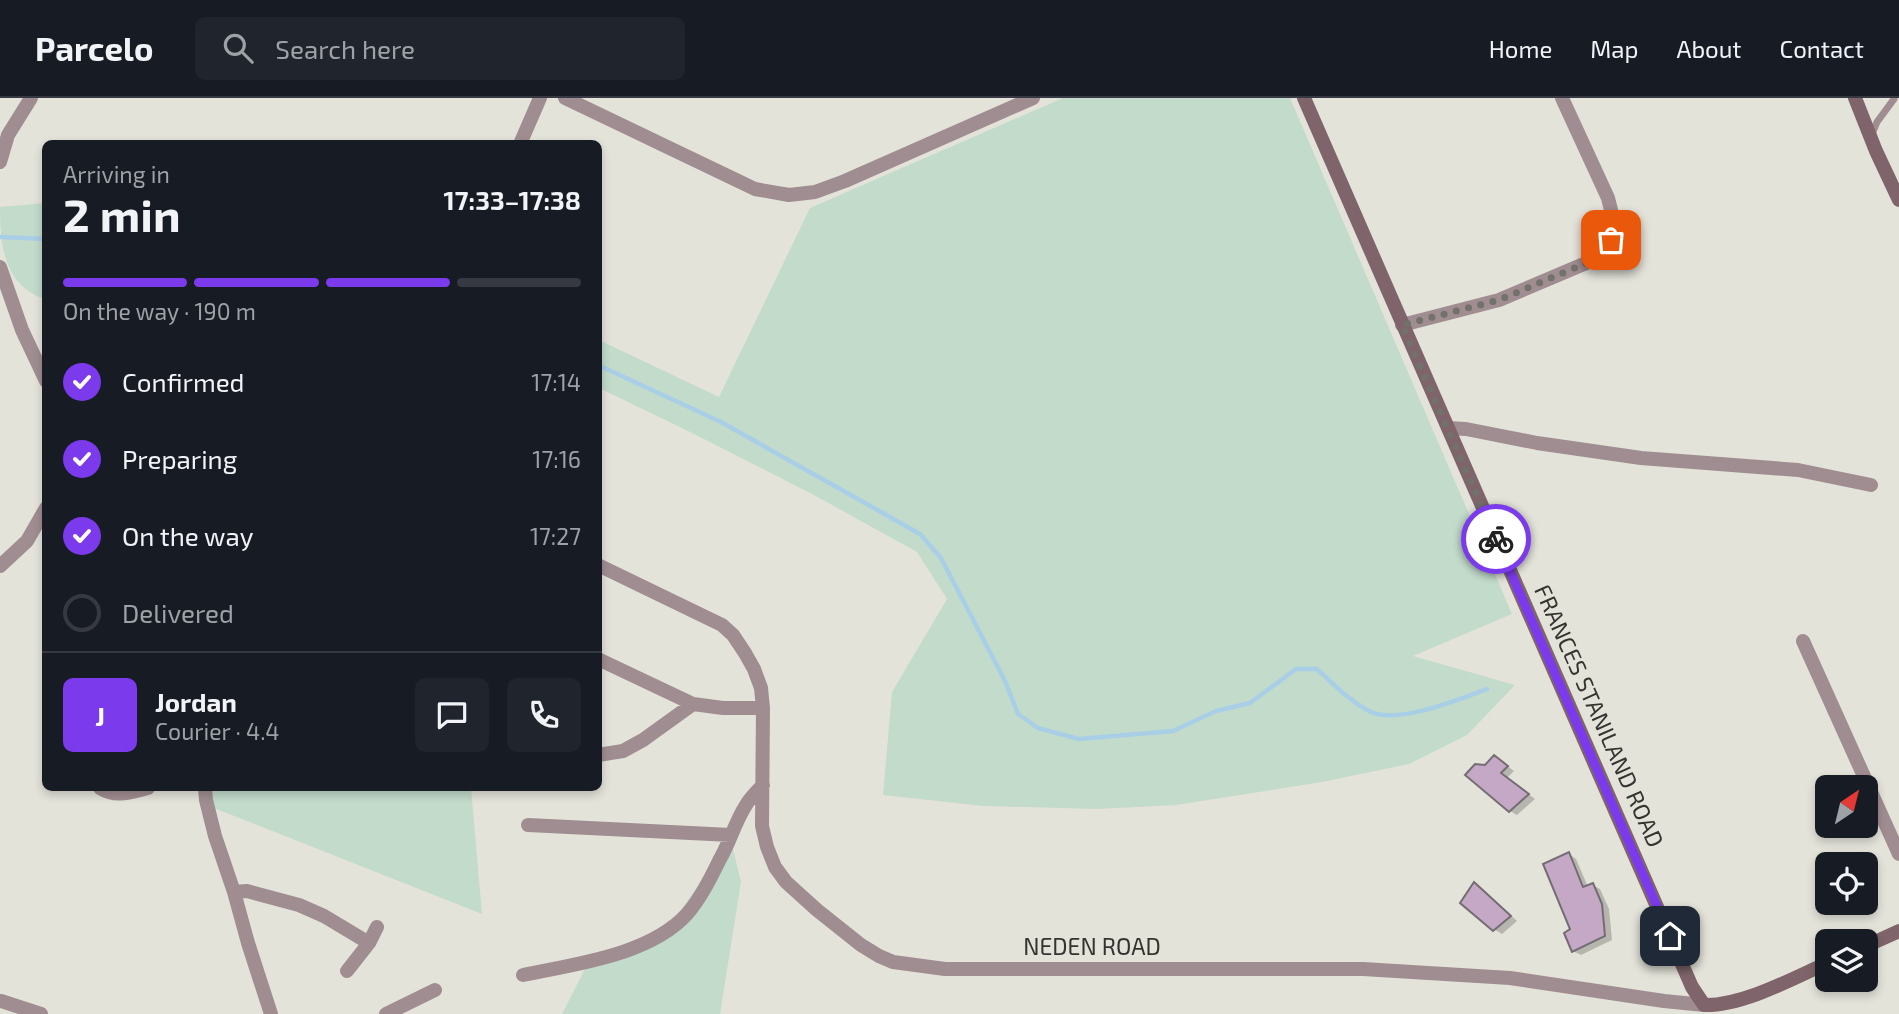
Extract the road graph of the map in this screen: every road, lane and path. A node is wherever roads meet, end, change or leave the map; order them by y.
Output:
1 (31, 98) edge
2 (540, 98) edge
3 (565, 98) edge
4 (1032, 98) edge
5 (1304, 98) edge
6 (1562, 98) edge
7 (1855, 98) edge
8 (1887, 98) edge
9 (522, 140) edge
10 (1876, 151) junction
11 (0, 162) edge
12 (1899, 200) edge
13 (0, 267) edge
14 (1402, 325) junction
15 (42, 372) edge
16 (1448, 428) junction
17 (1871, 485) dead end
18 (42, 515) edge
19 (0, 566) edge
20 (602, 567) edge
21 (1802, 641) dead end
22 (602, 661) edge
23 (692, 704) junction
24 (763, 708) junction
25 (602, 754) edge
26 (763, 785) junction
27 (108, 791) edge
28 (137, 791) edge
29 (206, 791) edge
30 (528, 825) dead end
31 (731, 835) junction
32 (1899, 855) edge
33 (234, 892) junction
34 (377, 927) dead end
35 (1899, 931) edge
36 (1878, 941) edge
37 (369, 943) junction
38 (1815, 968) edge
39 (347, 971) dead end
40 (523, 975) dead end
41 (435, 990) dead end
42 (1, 1001) edge
43 (1704, 1005) junction
44 (391, 1013) edge
45 (41, 1014) edge
46 (271, 1014) edge

1 - 11 street
2 - 9 street
3 - 4 street
5 - 14 street, FRANCES STANILAND ROAD
6 - 14 street
7 - 10 street
8 - 10 lane
10 - 12 street
13 - 15 street
14 - 16 street, FRANCES STANILAND ROAD
16 - 17 street
16 - 43 street, FRANCES STANILAND ROAD
18 - 19 street
20 - 24 street, NEDEN ROAD
21 - 32 street
22 - 23 street
23 - 24 street
23 - 25 street
24 - 26 street, NEDEN ROAD
26 - 31 street
26 - 43 street, NEDEN ROAD
27 - 28 street
29 - 33 street
30 - 31 street
31 - 40 street
33 - 37 street
33 - 46 street
34 - 37 street
35 - 36 street
37 - 39 street
38 - 43 street, NEDEN ROAD
41 - 44 street
42 - 45 street

